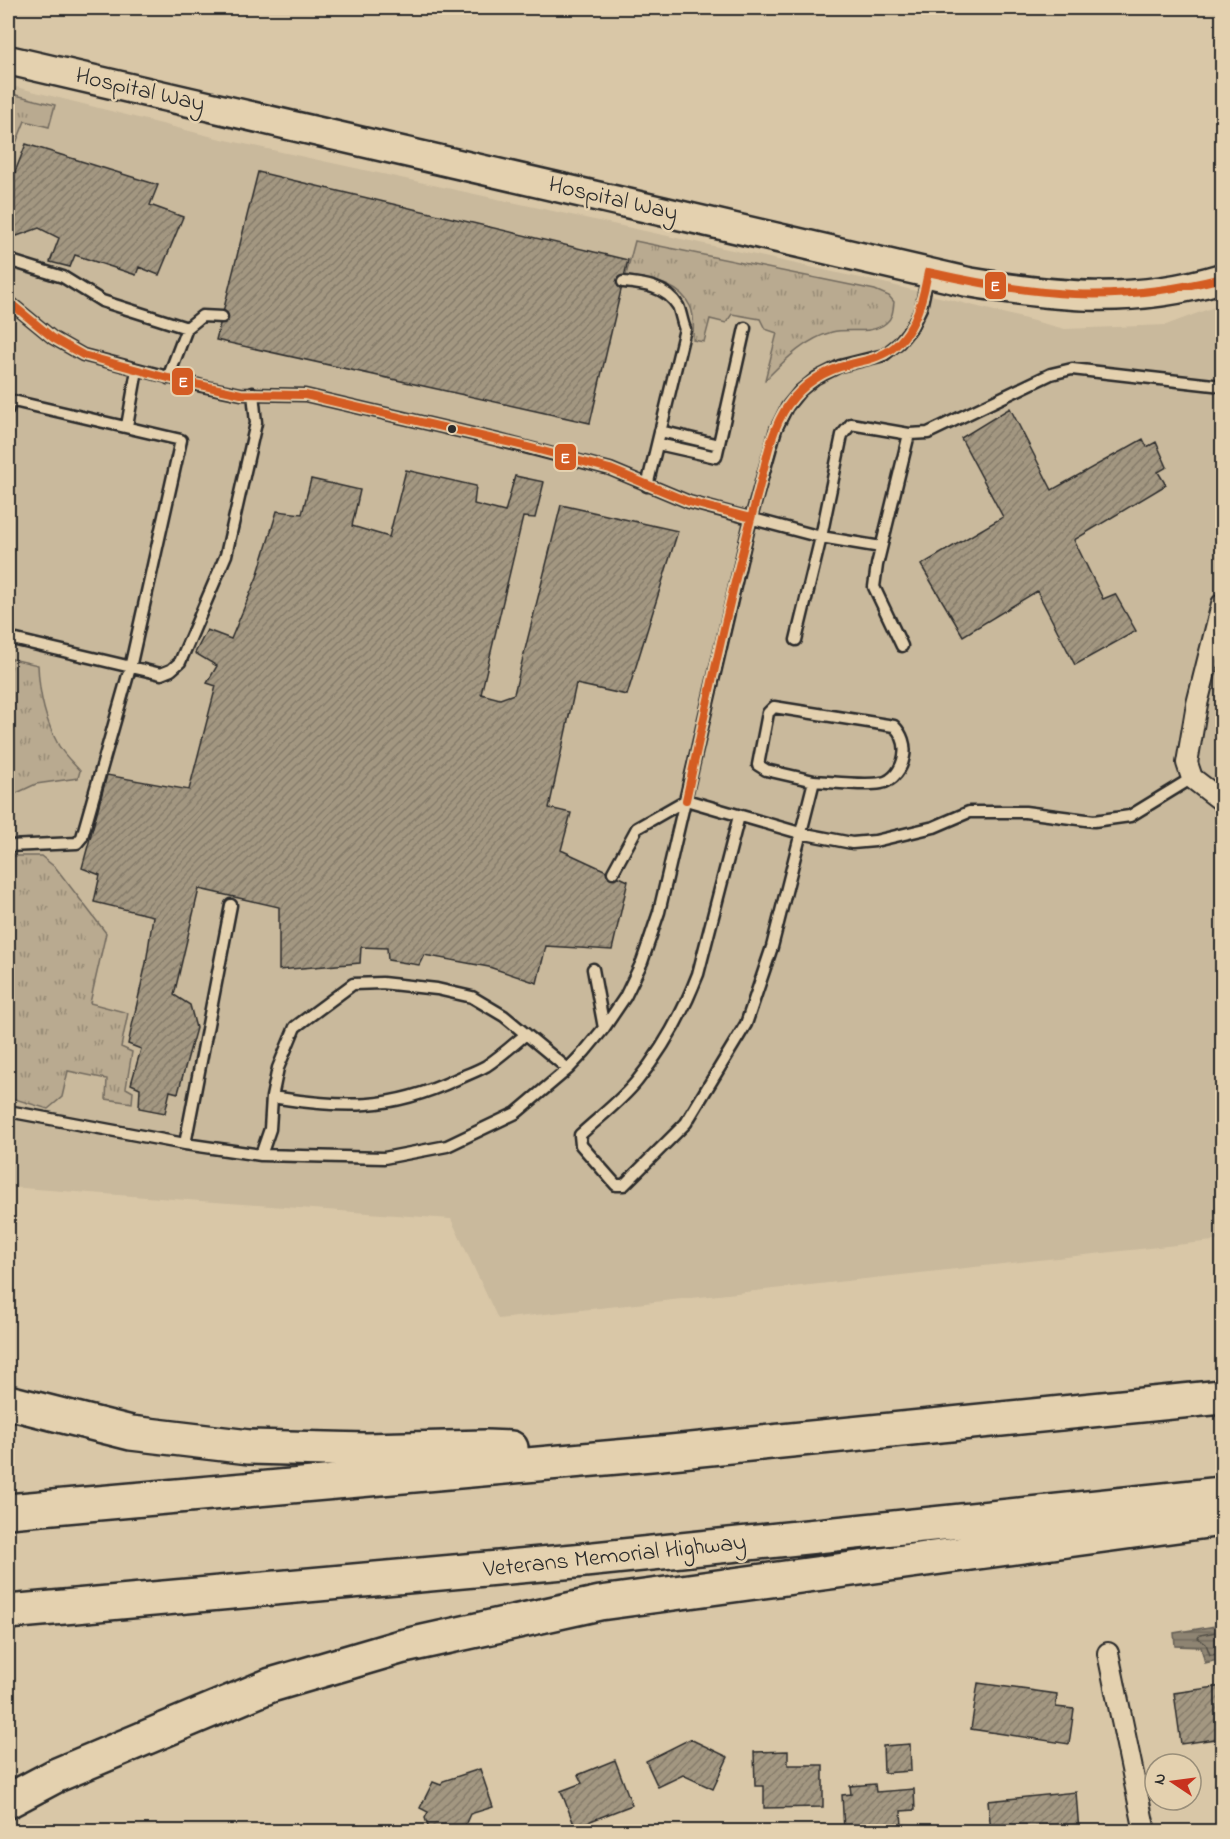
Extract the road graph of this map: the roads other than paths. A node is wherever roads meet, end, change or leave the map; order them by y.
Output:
1 (8, 60) edge
2 (8, 260) edge
3 (928, 272) junction
4 (1222, 278) edge
5 (623, 282) dead end
6 (8, 301) edge
7 (222, 317) dead end
8 (187, 328) junction
9 (744, 328) dead end
10 (137, 370) junction
11 (168, 378) junction
12 (1222, 386) edge
13 (253, 393) junction
14 (8, 409) edge
15 (127, 426) junction
16 (660, 431) junction
17 (909, 434) junction
18 (658, 444) junction
19 (719, 445) junction
20 (647, 486) junction
21 (751, 518) junction
22 (821, 537) junction
23 (881, 547) junction
24 (1222, 604) edge
25 (8, 638) edge
26 (796, 640) dead end
27 (902, 646) dead end
28 (1218, 646) edge
29 (130, 668) junction
30 (1192, 778) junction
31 (814, 781) junction
32 (686, 800) junction
33 (1222, 801) edge
34 (739, 816) junction
35 (800, 833) junction
36 (8, 846) edge
37 (613, 872) dead end
38 (231, 905) dead end
39 (593, 969) dead end
40 (604, 1028) junction
41 (526, 1034) junction
42 (567, 1069) junction
43 (272, 1097) junction
44 (8, 1111) edge
45 (185, 1144) junction
46 (261, 1155) junction
47 (1222, 1397) edge
48 (8, 1402) edge
49 (651, 1454) junction
50 (1222, 1494) edge
51 (8, 1511) edge
52 (1222, 1519) edge
53 (8, 1612) edge
54 (1108, 1653) dead end
55 (8, 1801) edge
56 (1145, 1832) edge

1 - 3 street, Hospital Way
2 - 8 lane
3 - 4 street, Hospital Way
3 - 21 lane
5 - 16 lane
6 - 10 lane
7 - 8 lane
8 - 11 lane
9 - 19 lane
10 - 11 lane
10 - 15 lane
11 - 13 lane
12 - 17 lane
13 - 20 lane
13 - 29 lane
14 - 15 lane
15 - 29 lane
16 - 18 lane
16 - 19 lane
17 - 22 lane
17 - 23 lane
18 - 19 lane
18 - 20 lane
20 - 21 lane
21 - 22 lane
21 - 32 lane
22 - 23 lane
22 - 26 lane
23 - 27 lane
24 - 28 street
25 - 29 lane
28 - 30 street
29 - 36 lane
30 - 33 street
30 - 35 lane
31 - 31 lane
31 - 35 lane
32 - 34 lane
32 - 37 lane
32 - 40 lane
34 - 35 lane
34 - 35 lane
38 - 45 lane
39 - 40 lane
40 - 42 lane
41 - 42 lane
41 - 43 lane
41 - 43 lane
42 - 46 lane
43 - 46 lane
44 - 45 lane
45 - 46 lane
47 - 49 highway
48 - 49 highway
49 - 51 highway
50 - 53 highway, Veterans Memorial Highway
52 - 55 highway
54 - 56 street

